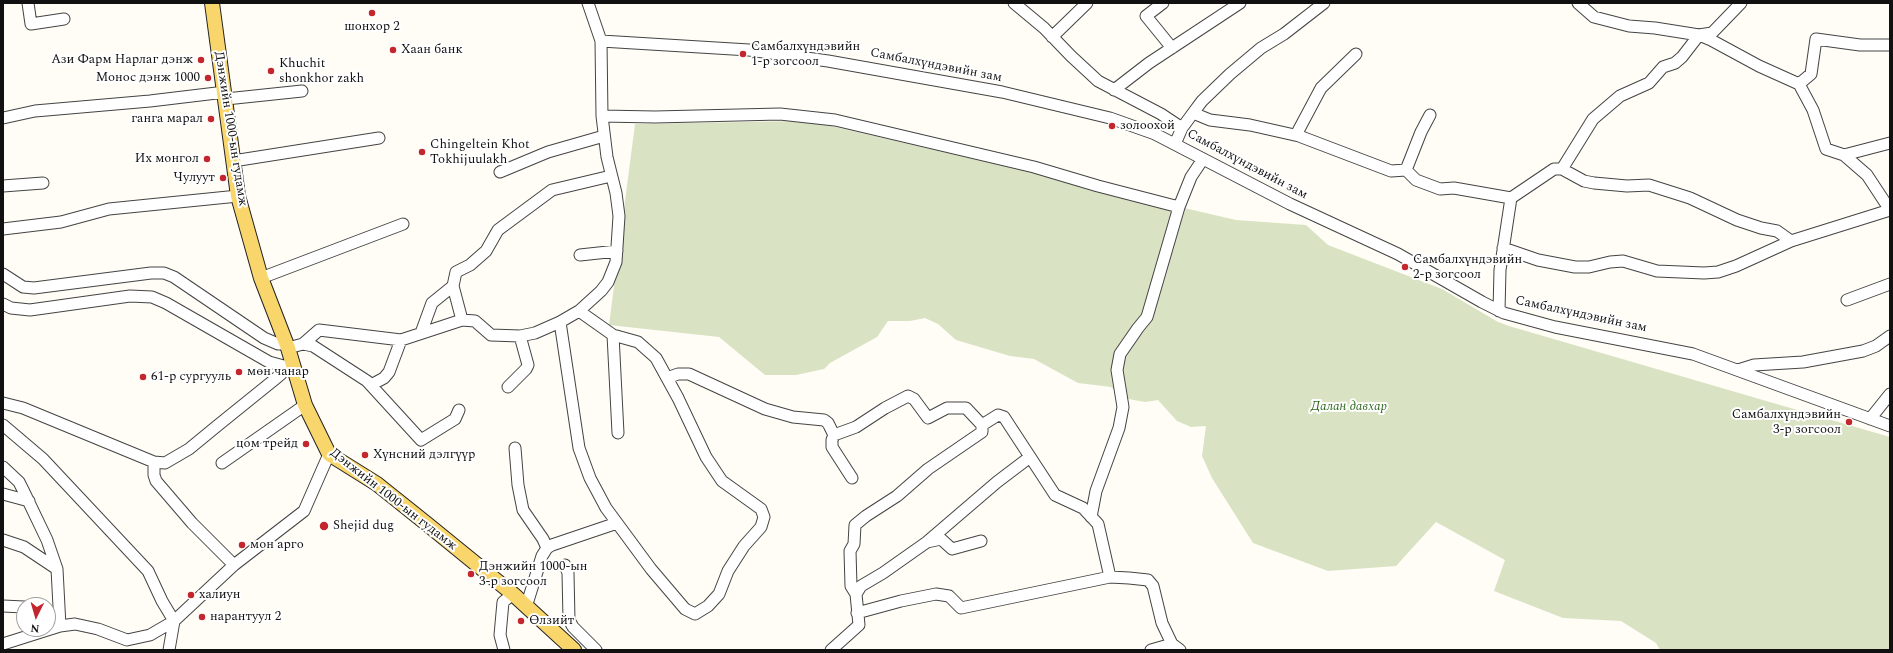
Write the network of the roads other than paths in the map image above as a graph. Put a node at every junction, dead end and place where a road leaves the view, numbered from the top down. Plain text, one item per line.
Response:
1 (28, 3) edge
2 (212, 3) edge
3 (588, 3) edge
4 (1014, 3) edge
5 (1087, 3) edge
6 (1163, 3) edge
7 (1240, 3) edge
8 (1324, 3) edge
9 (1578, 3) edge
10 (1741, 3) edge
11 (1589, 7) edge
12 (64, 19) dead end
13 (1699, 36) junction
14 (1052, 37) junction
15 (600, 41) junction
16 (1890, 45) edge
17 (1172, 48) junction
18 (1356, 54) dead end
19 (1799, 84) junction
20 (302, 90) dead end
21 (1114, 90) junction
22 (226, 96) junction
23 (1193, 113) junction
24 (1430, 115) dead end
25 (602, 116) junction
26 (3, 118) edge
27 (1182, 128) junction
28 (604, 136) junction
29 (1296, 136) junction
30 (379, 138) dead end
31 (1890, 143) edge
32 (1175, 144) junction
33 (1844, 155) junction
34 (1203, 159) junction
35 (233, 161) junction
36 (1562, 169) junction
37 (1406, 170) junction
38 (500, 172) dead end
39 (611, 176) junction
40 (43, 183) dead end
41 (3, 186) edge
42 (238, 196) junction
43 (1511, 198) junction
44 (1179, 207) junction
45 (1890, 210) edge
46 (403, 224) dead end
47 (3, 229) edge
48 (1791, 241) junction
49 (1503, 248) junction
50 (617, 251) junction
51 (580, 255) dead end
52 (3, 274) edge
53 (262, 278) junction
54 (1890, 284) edge
55 (453, 286) junction
56 (1847, 300) dead end
57 (3, 304) edge
58 (579, 311) junction
59 (1499, 311) junction
60 (462, 320) junction
61 (560, 322) junction
62 (420, 333) junction
63 (520, 336) junction
64 (613, 336) junction
65 (1890, 336) edge
66 (401, 340) junction
67 (303, 344) junction
68 (287, 346) junction
69 (289, 368) junction
70 (1738, 370) junction
71 (667, 378) junction
72 (372, 385) junction
73 (508, 388) dead end
74 (1890, 394) edge
75 (3, 403) edge
76 (305, 405) junction
77 (459, 410) dead end
78 (1870, 419) junction
79 (3, 425) edge
80 (982, 425) junction
81 (1890, 426) edge
82 (618, 433) dead end
83 (834, 435) junction
84 (515, 448) dead end
85 (329, 454) junction
86 (1030, 457) junction
87 (154, 462) junction
88 (222, 463) dead end
89 (3, 467) edge
90 (852, 478) dead end
91 (3, 494) edge
92 (29, 502) junction
93 (1091, 517) junction
94 (616, 523) junction
95 (3, 540) edge
96 (981, 541) dead end
97 (927, 542) junction
98 (547, 548) junction
99 (234, 565) junction
100 (565, 565) dead end
101 (57, 569) junction
102 (1110, 577) junction
103 (513, 594) junction
104 (856, 594) junction
105 (3, 606) edge
106 (16, 607) edge
107 (526, 607) junction
108 (857, 613) junction
109 (174, 621) junction
110 (56, 622) edge
111 (60, 626) junction
112 (3, 644) edge
113 (1176, 647) edge
114 (169, 650) edge
115 (504, 650) edge
116 (574, 650) edge
117 (596, 650) edge
118 (831, 650) edge
119 (1151, 650) edge

1 - 12 street
2 - 22 main road, Дэнжийн 1000-ын гудамж
3 - 15 street
4 - 14 street
5 - 14 street
6 - 17 street
7 - 17 street
8 - 23 street
9 - 11 street
10 - 13 street
11 - 13 street
13 - 19 street
13 - 36 street
14 - 21 street
15 - 25 street
15 - 32 street, Самбалхүндэвийн зам
16 - 19 street
17 - 21 street
18 - 29 street
19 - 33 street
20 - 22 street
21 - 27 street
22 - 26 street
22 - 35 main road, Дэнжийн 1000-ын гудамж
23 - 27 street
23 - 29 street
24 - 37 street
25 - 28 street
25 - 44 street
27 - 32 street
28 - 38 street
28 - 39 street
29 - 37 street
30 - 35 street
31 - 33 street
32 - 34 street, Самбалхүндэвийн зам
33 - 45 street
34 - 44 street
34 - 59 street, Самбалхүндэвийн зам
35 - 42 main road, Дэнжийн 1000-ын гудамж
36 - 43 street
36 - 48 street
37 - 43 street
39 - 50 street
39 - 55 street
40 - 41 street
42 - 47 street
42 - 53 main road, Дэнжийн 1000-ын гудамж
43 - 49 street
44 - 93 street
45 - 48 street
46 - 53 street
48 - 49 street
49 - 59 street
50 - 51 street
50 - 58 street
52 - 68 street
53 - 68 main road, Дэнжийн 1000-ын гудамж
54 - 56 street
55 - 60 street
55 - 62 street
57 - 69 street
58 - 61 street
58 - 64 street
59 - 70 street, Самбалхүндэвийн зам
60 - 62 street
60 - 63 street
61 - 63 street
61 - 94 street
62 - 66 street
63 - 73 street
64 - 71 street
64 - 82 street
65 - 70 street
66 - 67 street
66 - 72 street
67 - 68 street
67 - 72 street
68 - 69 main road, Дэнжийн 1000-ын гудамж
69 - 76 main road, Дэнжийн 1000-ын гудамж
69 - 87 street
70 - 78 street, Самбалхүндэвийн зам
71 - 83 street
71 - 94 street
72 - 77 street
74 - 78 street
75 - 87 street
76 - 85 main road, Дэнжийн 1000-ын гудамж
76 - 88 street
78 - 81 street, Самбалхүндэвийн зам
79 - 109 street
80 - 83 street
80 - 86 street
80 - 104 street
83 - 90 street
84 - 98 street
85 - 99 street
85 - 103 main road, Дэнжийн 1000-ын гудамж
86 - 93 street
86 - 97 street
87 - 99 street
89 - 92 street
91 - 92 street
92 - 101 street
93 - 102 street
94 - 98 street
95 - 101 street
96 - 97 street
97 - 104 street
98 - 107 street
99 - 109 street
100 - 117 street
101 - 111 street
102 - 108 street
102 - 113 street
103 - 107 main road, Дэнжийн 1000-ын гудамж
103 - 115 street
104 - 108 street
105 - 106 street
107 - 116 main road, Дэнжийн 1000-ын гудамж
108 - 118 street
109 - 111 street
109 - 114 street
110 - 111 street
111 - 112 street
113 - 119 street

